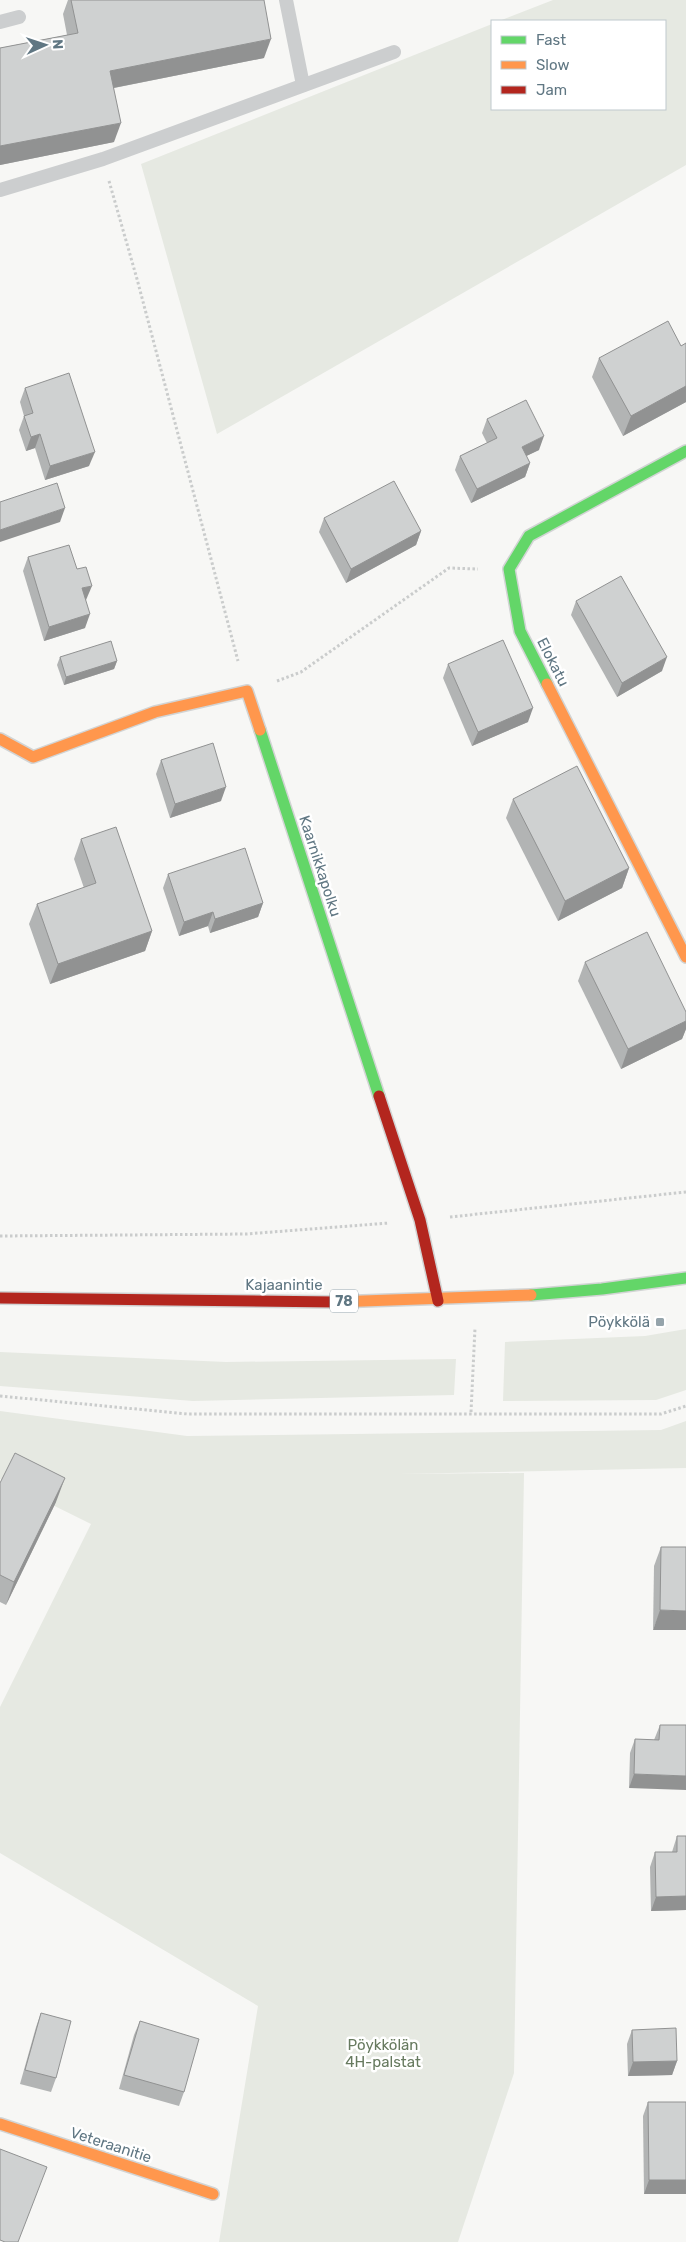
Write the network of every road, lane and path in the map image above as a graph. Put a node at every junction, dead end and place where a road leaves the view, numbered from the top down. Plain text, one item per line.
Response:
1 (286, 0) edge
2 (19, 18) dead end
3 (0, 22) edge
4 (394, 52) dead end
5 (303, 85) junction
6 (103, 159) junction
7 (0, 190) edge
8 (686, 451) edge
9 (509, 569) junction
10 (247, 691) junction
11 (0, 739) edge
12 (686, 957) edge
13 (686, 1192) edge
14 (420, 1220) junction
15 (0, 1236) edge
16 (686, 1278) edge
17 (0, 1298) edge
18 (477, 1298) junction
19 (438, 1301) junction
20 (0, 1396) edge
21 (686, 1406) edge
22 (471, 1412) junction
23 (0, 2124) edge
24 (213, 2194) dead end

1 - 5 lane
2 - 3 lane
4 - 5 lane
5 - 6 lane
6 - 7 lane
6 - 10 path
8 - 9 street
9 - 10 path
9 - 12 street, Elokatu
10 - 11 street
10 - 14 street, Kaarnikkapolku
13 - 14 path
14 - 15 path
14 - 19 street, Kaarnikkapolku
16 - 18 street, Kajaanintie / 78
17 - 19 street, Kajaanintie / 78
18 - 19 street, Kajaanintie / 78
18 - 22 path
20 - 22 path
21 - 22 path
23 - 24 street, Veteraanitie

